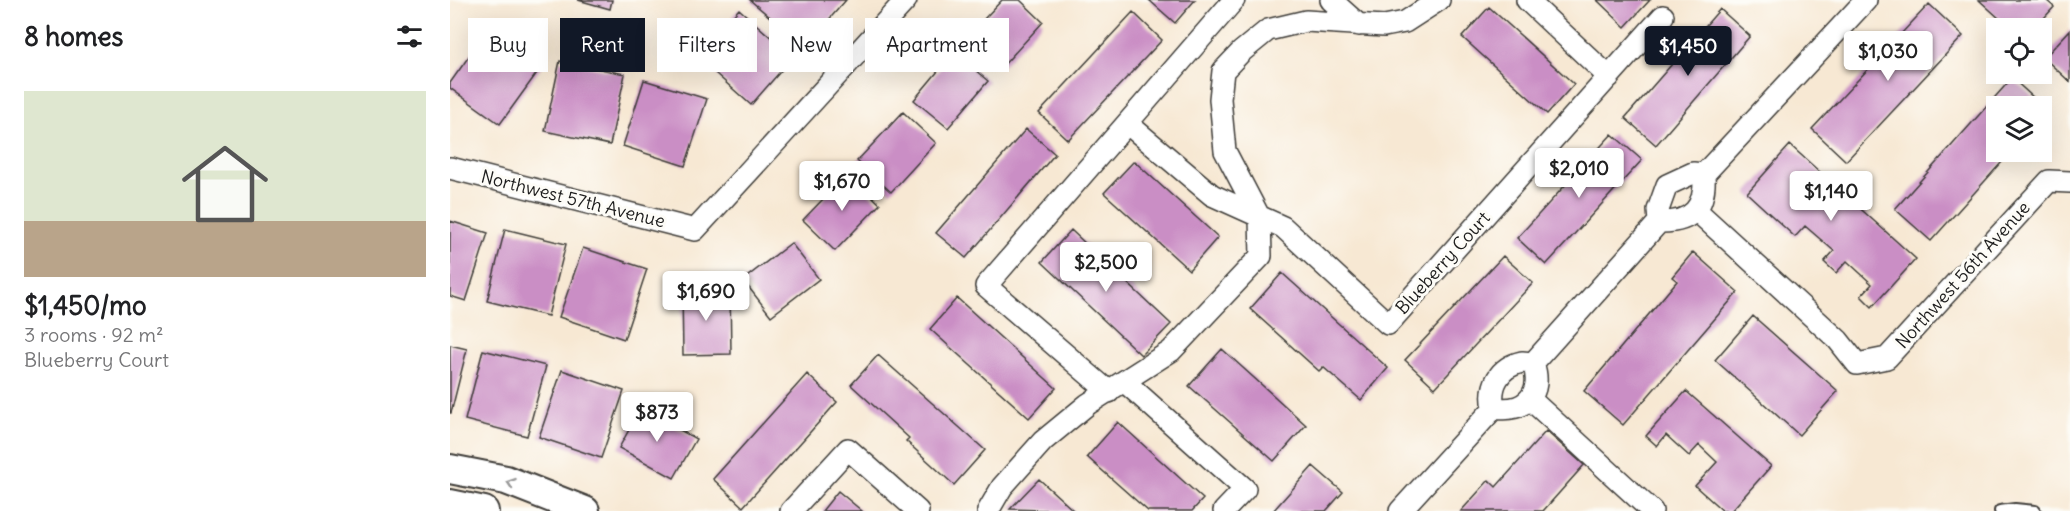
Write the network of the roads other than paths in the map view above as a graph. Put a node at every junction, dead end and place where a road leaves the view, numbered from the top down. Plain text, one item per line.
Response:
1 (906, 0) edge
2 (1234, 0) edge
3 (1331, 0) edge
4 (1439, 0) edge
5 (1527, 0) edge
6 (1866, 0) edge
7 (1663, 16) dead end
8 (1359, 25) junction
9 (1609, 77) junction
10 (1128, 124) junction
11 (450, 168) edge
12 (1704, 174) junction
13 (2070, 182) edge
14 (1697, 211) junction
15 (1260, 218) junction
16 (1659, 222) junction
17 (1533, 363) junction
18 (1117, 387) junction
19 (1530, 399) junction
20 (1494, 408) junction
21 (450, 469) edge
22 (450, 504) edge
23 (484, 511) edge
24 (585, 511) edge
25 (791, 511) edge
26 (918, 511) edge
27 (988, 511) edge
28 (1224, 511) edge
29 (1400, 511) edge
30 (1652, 511) edge
31 (2000, 511) edge
32 (2035, 511) edge

1 - 11 street, Northwest 57th Avenue
2 - 10 street
3 - 8 street
4 - 8 street
5 - 9 street
6 - 12 street
7 - 9 street, Blueberry Court
8 - 15 street
9 - 15 street, Blueberry Court
10 - 15 street, Blueberry Court
10 - 18 street
12 - 14 street
12 - 16 street
13 - 14 street, Northwest 56th Avenue
14 - 16 street
15 - 18 street
16 - 17 street
17 - 19 street
17 - 20 street
18 - 27 street
18 - 28 street
19 - 20 street
19 - 30 street
20 - 29 street
24 -> 21 street
22 - 23 street
25 - 26 street
31 - 32 lane

